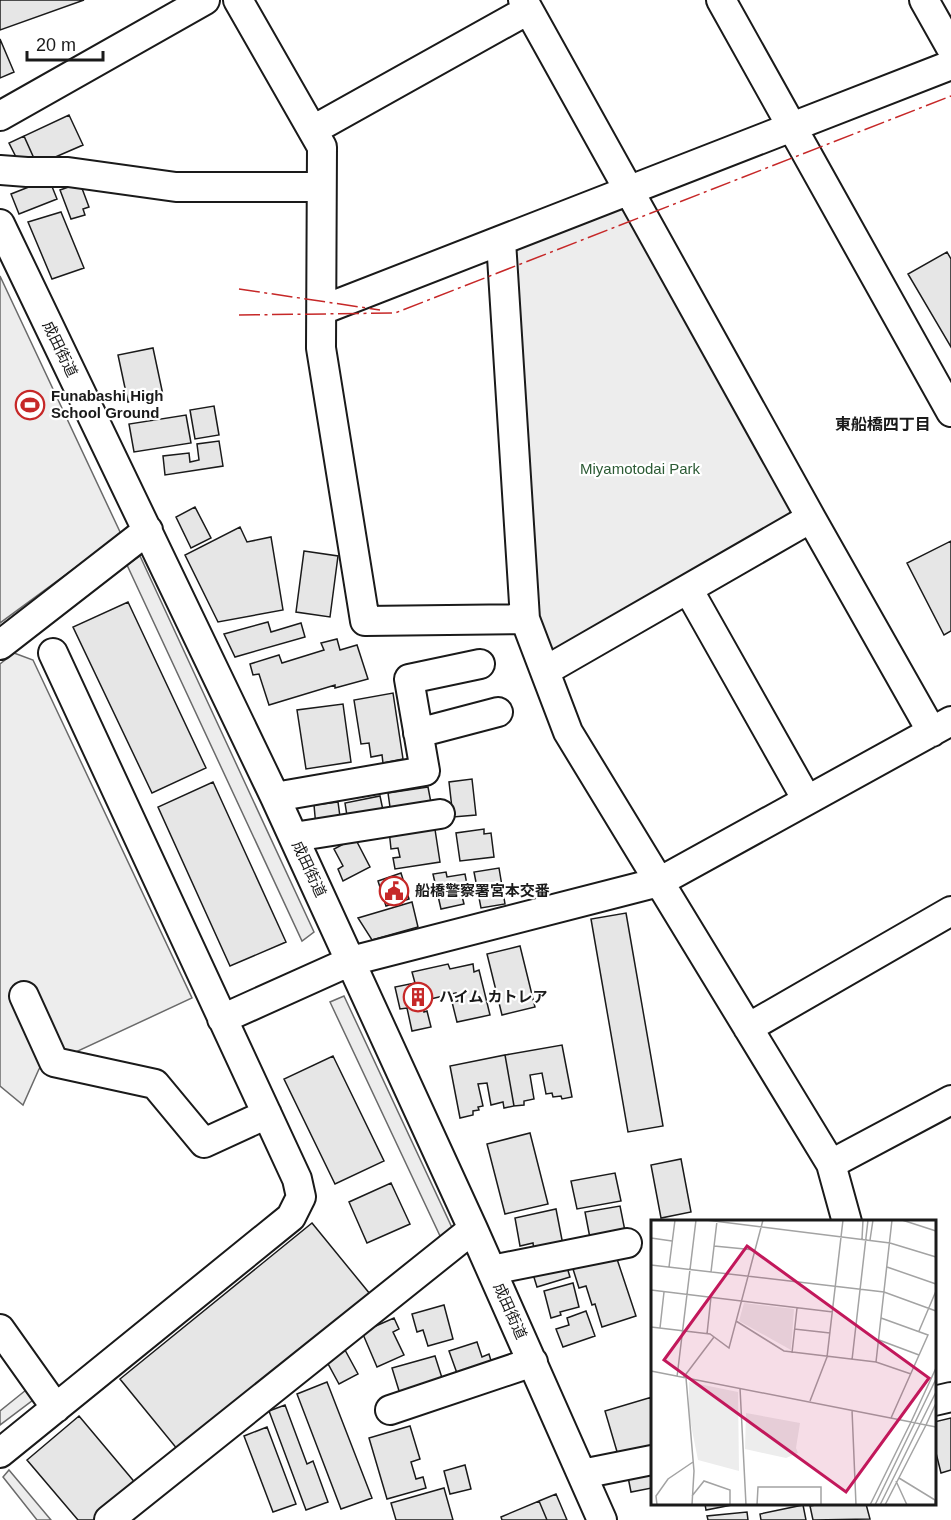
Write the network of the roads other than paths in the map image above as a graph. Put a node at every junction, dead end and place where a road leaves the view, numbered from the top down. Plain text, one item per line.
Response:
1 (205, 0) edge
2 (238, 0) edge
3 (721, 0) edge
4 (924, 0) edge
5 (525, 5) edge
6 (951, 48) edge
7 (951, 65) edge
8 (0, 116) edge
9 (792, 126) junction
10 (313, 130) junction
11 (0, 170) edge
12 (321, 187) junction
13 (629, 190) junction
14 (0, 224) edge
15 (501, 241) junction
16 (322, 310) junction
17 (951, 411) edge
18 (811, 518) junction
19 (148, 530) junction
20 (688, 589) junction
21 (525, 619) junction
22 (0, 645) edge
23 (53, 653) dead end
24 (480, 664) dead end
25 (545, 672) junction
26 (498, 712) dead end
27 (941, 726) edge
28 (418, 733) junction
29 (275, 797) junction
30 (807, 800) junction
31 (440, 814) dead end
32 (294, 837) junction
33 (659, 882) junction
34 (951, 911) edge
35 (351, 961) junction
36 (24, 996) dead end
37 (222, 1019) junction
38 (748, 1028) junction
39 (951, 1100) edge
40 (267, 1114) junction
41 (831, 1164) junction
42 (847, 1220) edge
43 (473, 1229) junction
44 (627, 1243) dead end
45 (492, 1270) junction
46 (0, 1329) edge
47 (533, 1362) junction
48 (951, 1397) edge
49 (936, 1401) edge
50 (56, 1408) junction
51 (390, 1410) dead end
52 (0, 1453) edge
53 (651, 1460) edge
54 (582, 1474) junction
55 (109, 1520) edge
56 (602, 1520) edge

1 - 8 street
2 - 10 street
3 - 9 street
4 - 6 street
5 - 10 street
5 - 13 street
7 - 9 street
9 - 13 street
9 - 17 street
10 - 12 street
11 - 12 street
12 - 16 street
13 - 15 street
13 - 18 street
14 - 19 street, 成田街道
15 - 16 street
15 - 21 street
16 - 21 street
18 - 20 street
18 - 27 street
19 - 22 street
19 - 29 street, 成田街道
20 - 25 street
20 - 30 street
21 - 25 street
23 - 37 street
24 - 28 street
25 - 33 street
26 - 28 street
27 - 30 street
28 - 29 street
29 - 32 street, 成田街道
30 - 33 street
31 - 32 street
32 - 35 street, 成田街道
33 - 35 street
33 - 38 street
34 - 38 street
35 - 37 street
35 - 43 street, 成田街道
36 - 40 street
37 - 40 street
38 - 41 street
39 - 41 street
40 - 50 street
41 - 42 street
43 - 45 street, 成田街道
43 - 55 street
44 - 45 street
45 - 47 street, 成田街道
46 - 50 street
47 - 51 street
47 - 54 street, 成田街道
48 - 49 street
50 - 52 street
53 - 54 street
54 - 56 street, 成田街道

